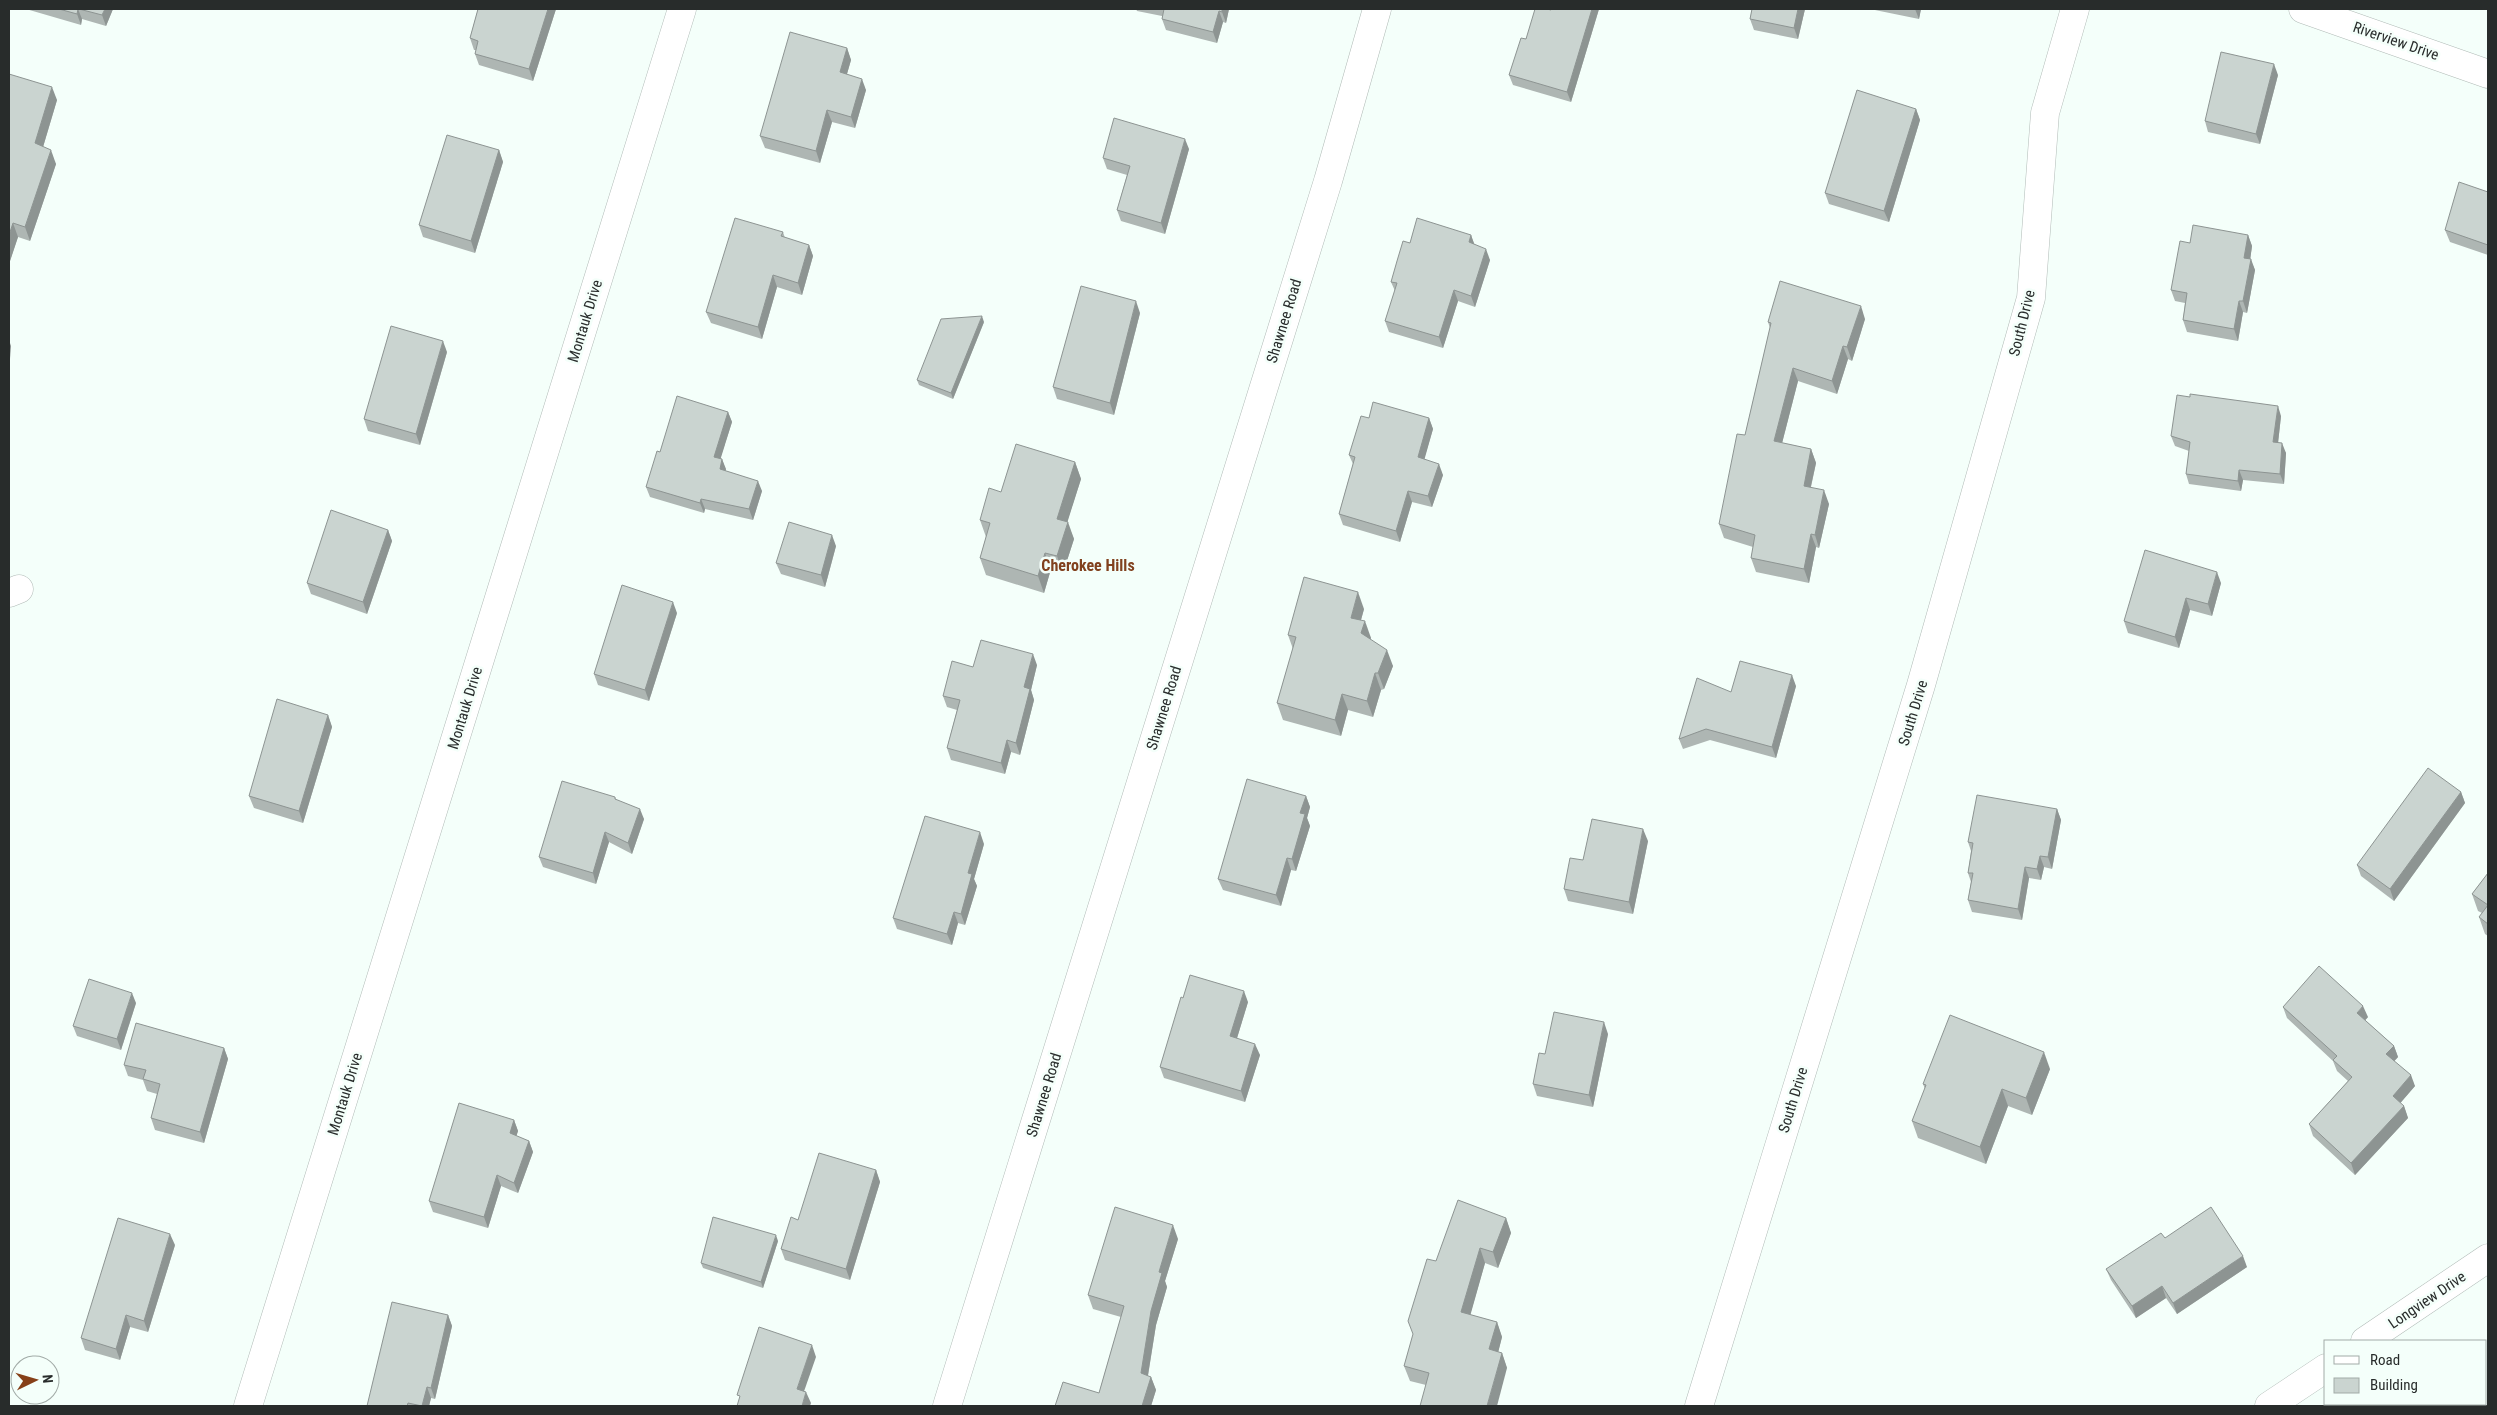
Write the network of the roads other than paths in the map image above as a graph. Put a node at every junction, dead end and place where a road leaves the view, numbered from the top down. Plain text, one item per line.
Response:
1 (682, 9) edge
2 (1377, 9) edge
3 (2075, 9) edge
4 (2303, 9) edge
5 (2488, 74) edge
6 (2488, 1258) edge
7 (2366, 1340) edge
8 (2324, 1369) edge
9 (248, 1406) edge
10 (948, 1406) edge
11 (1699, 1406) edge
12 (2269, 1406) edge

1 - 9 street, Montauk Drive
2 - 10 street, Shawnee Road
3 - 11 street, South Drive
4 - 5 street, Riverview Drive
6 - 7 street, Longview Drive
8 - 12 street

